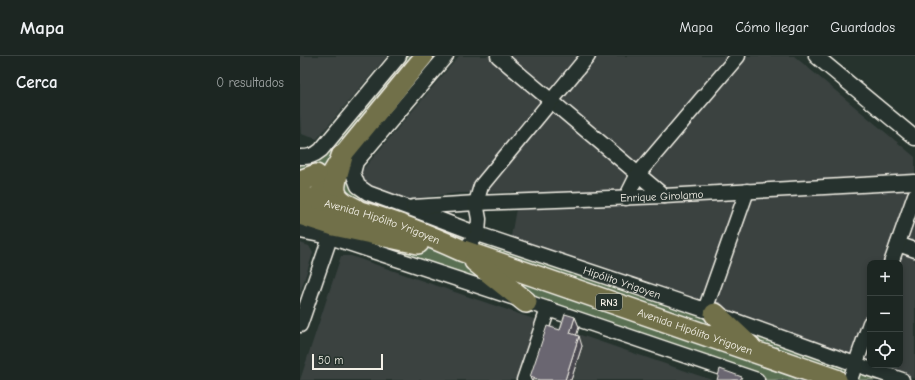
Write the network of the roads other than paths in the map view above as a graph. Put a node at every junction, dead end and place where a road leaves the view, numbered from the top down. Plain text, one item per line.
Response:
1 (400, 56) edge
2 (424, 56) edge
3 (446, 56) edge
4 (498, 56) edge
5 (588, 56) edge
6 (738, 56) edge
7 (816, 56) edge
8 (551, 100) junction
9 (915, 138) edge
10 (300, 157) edge
11 (348, 164) junction
12 (638, 174) junction
13 (308, 178) edge
14 (915, 182) edge
15 (747, 191) junction
16 (915, 195) edge
17 (664, 196) junction
18 (626, 198) junction
19 (476, 203) junction
20 (409, 208) junction
21 (359, 211) junction
22 (304, 213) edge
23 (332, 231) junction
24 (478, 234) junction
25 (898, 244) junction
26 (915, 250) edge
27 (463, 251) junction
28 (892, 260) edge
29 (526, 302) junction
30 (548, 309) junction
31 (710, 312) junction
32 (300, 325) edge
33 (867, 331) edge
34 (761, 354) junction
35 (855, 364) junction
36 (524, 380) edge
37 (757, 380) edge
38 (797, 380) edge
39 (836, 380) edge
40 (850, 380) edge
41 (902, 380) edge

1 - 10 street
2 - 11 main road
3 - 11 street
4 - 8 street
5 - 8 street
6 - 12 street
7 - 9 street
8 - 12 street
8 - 19 street
11 - 13 main road
11 - 20 street, Hipólito Yrigoyen
11 - 21 highway
11 - 22 main road
12 - 17 street
12 - 18 street
13 - 22 main road
14 - 15 street, Enrique Girolamo
15 - 17 street, Enrique Girolamo
15 - 31 street
16 - 25 street
17 - 18 street, Enrique Girolamo
18 - 19 street, Enrique Girolamo
19 - 20 street, Enrique Girolamo
19 - 24 street
20 - 24 street, Hipólito Yrigoyen
21 - 22 highway, Avenida Hipólito Yrigoyen / RN3
21 - 27 highway, Avenida Hipólito Yrigoyen / RN3
22 - 23 highway, Avenida Hipólito Yrigoyen / RN3
23 - 27 highway, Avenida Hipólito Yrigoyen / RN3
23 - 29 street
23 - 32 street
24 - 27 street
24 - 31 street, Hipólito Yrigoyen
25 - 26 street
25 - 28 street
27 - 29 highway
27 - 34 highway, Avenida Hipólito Yrigoyen / RN3
29 - 30 street
30 - 36 street
30 - 37 street
31 - 34 highway
31 - 35 street, Hipólito Yrigoyen
33 - 35 street
34 - 38 highway
34 - 39 highway, Avenida Hipólito Yrigoyen / RN3
35 - 40 street
35 - 41 street, Hipólito Yrigoyen

